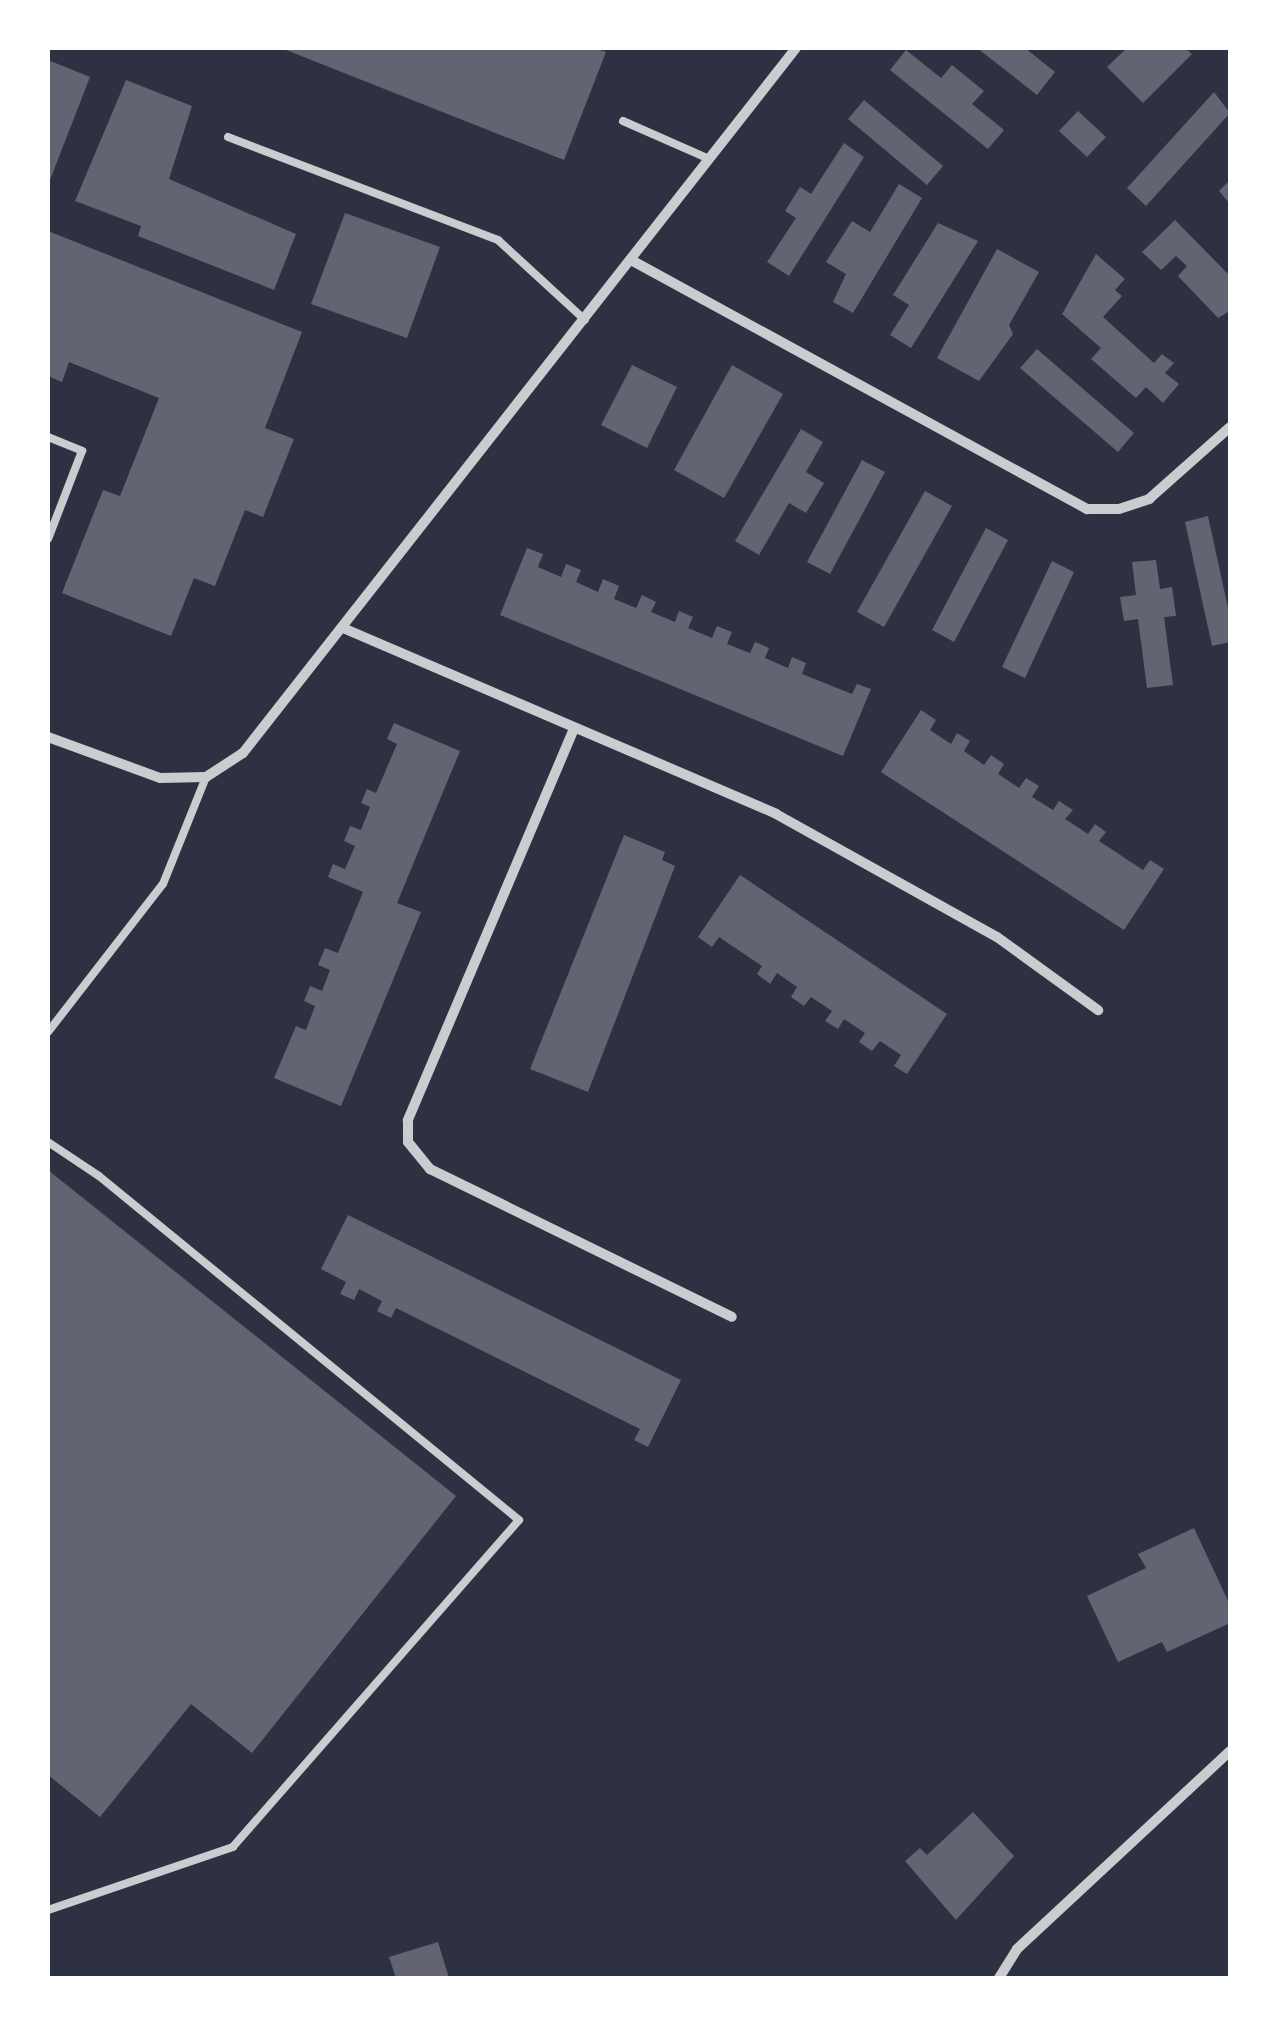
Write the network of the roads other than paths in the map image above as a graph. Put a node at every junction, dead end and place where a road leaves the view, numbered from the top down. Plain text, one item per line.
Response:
1 (796, 48) edge
2 (624, 122) dead end
3 (228, 137) dead end
4 (709, 159) junction
5 (631, 260) junction
6 (585, 320) junction
7 (1230, 427) edge
8 (48, 436) edge
9 (48, 539) edge
10 (343, 628) junction
11 (573, 731) junction
12 (48, 737) edge
13 (206, 776) junction
14 (1098, 1010) dead end
15 (48, 1032) edge
16 (48, 1142) edge
17 (732, 1318) dead end
18 (1230, 1751) edge
19 (48, 1910) edge
20 (999, 1978) edge

1 - 4 street
2 - 4 lane
3 - 6 lane
4 - 5 street
5 - 6 street
5 - 7 street
6 - 10 street
8 - 9 lane
10 - 11 street
10 - 13 street
11 - 14 street
11 - 17 street
12 - 13 street
13 - 15 lane
16 - 19 lane
18 - 20 street

